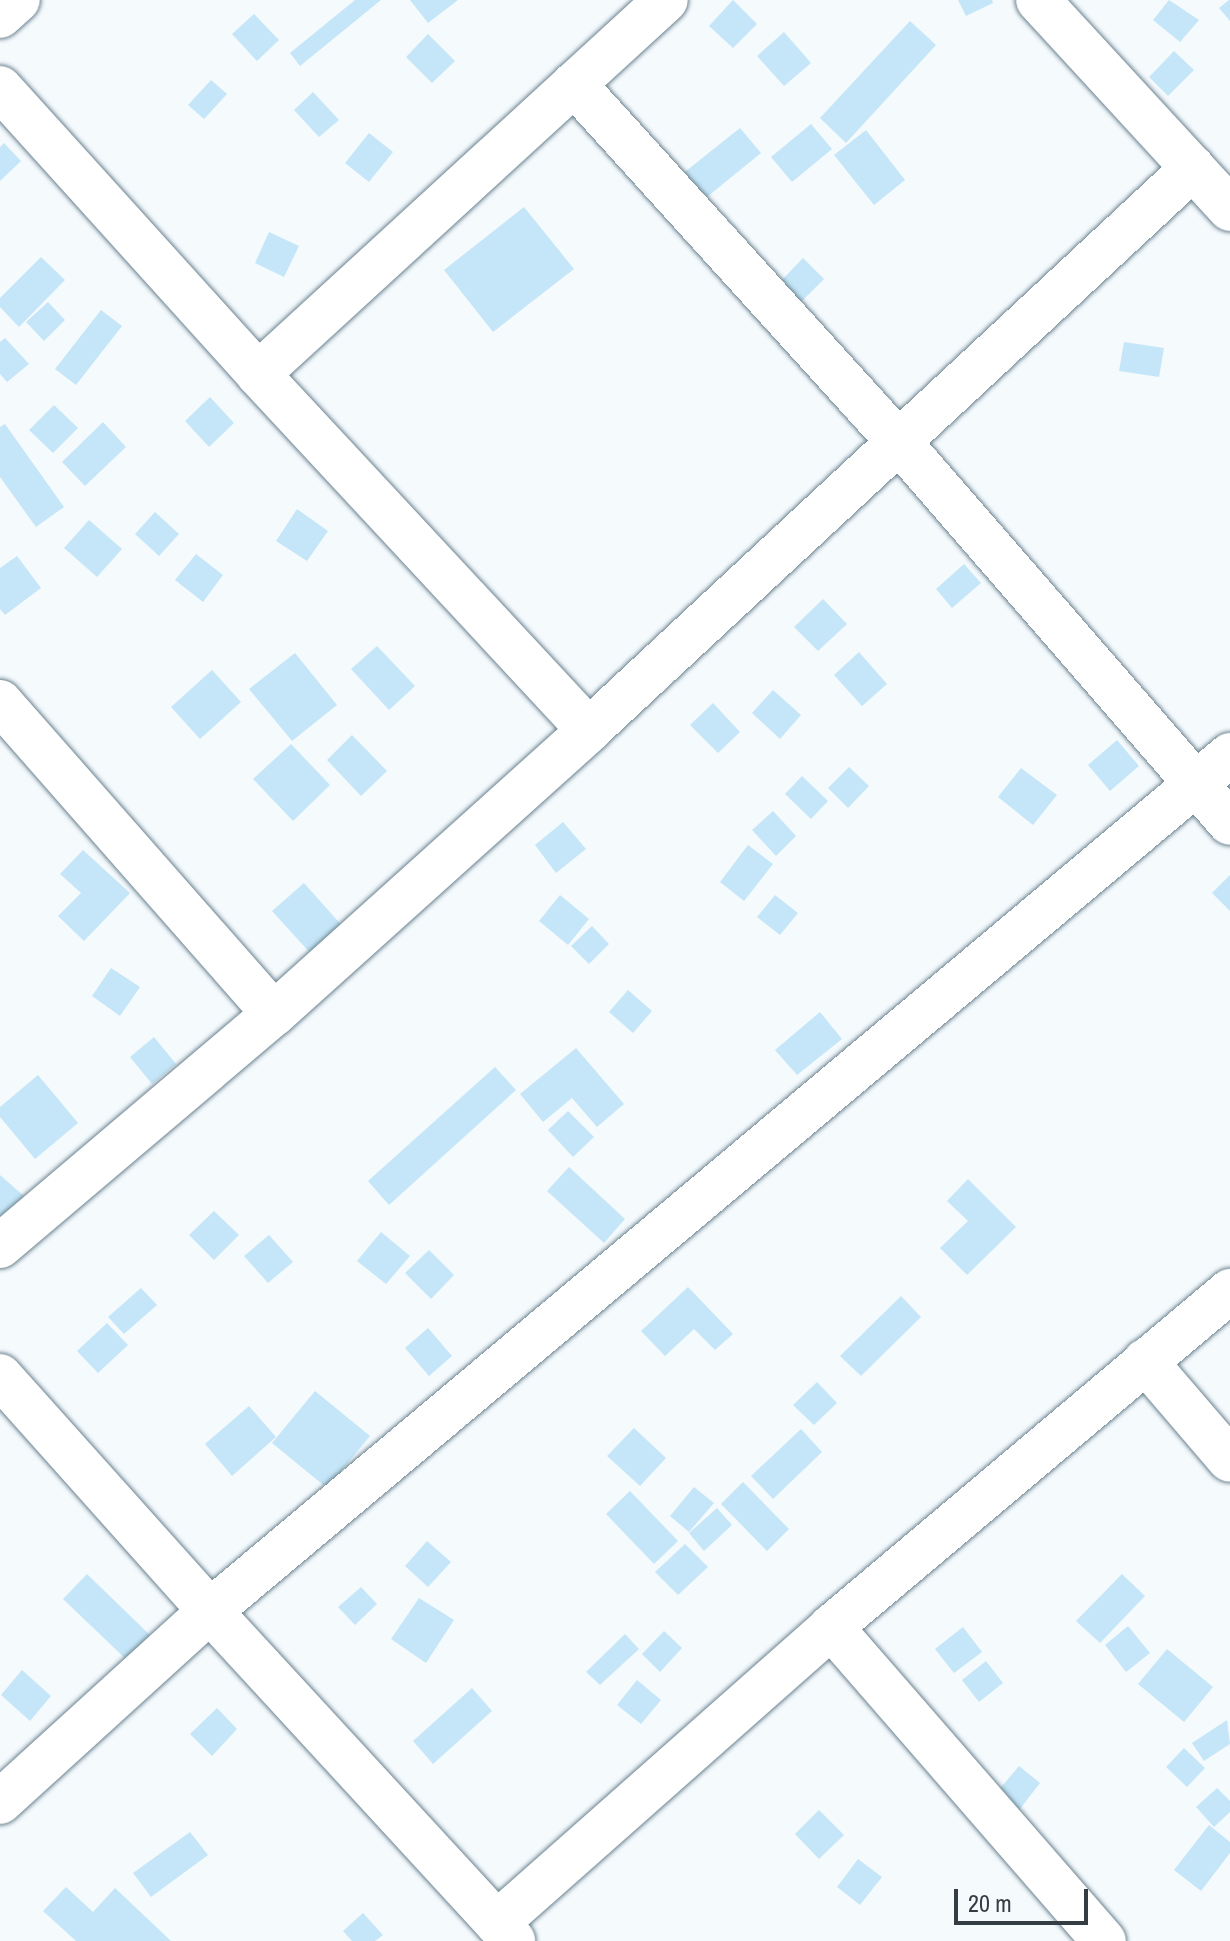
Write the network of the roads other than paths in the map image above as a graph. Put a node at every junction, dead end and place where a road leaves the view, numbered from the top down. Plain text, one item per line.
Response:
1 (18, 0) edge
2 (666, 0) edge
3 (1038, 0) edge
4 (0, 16) edge
5 (574, 84) junction
6 (0, 88) edge
7 (1193, 168) junction
8 (1230, 209) edge
9 (258, 374) junction
10 (900, 443) junction
11 (0, 702) edge
12 (589, 730) junction
13 (1230, 755) edge
14 (1196, 784) junction
15 (1230, 823) edge
16 (274, 1014) junction
17 (0, 1246) edge
18 (1230, 1291) edge
19 (1145, 1361) junction
20 (0, 1376) edge
21 (1230, 1460) edge
22 (210, 1611) junction
23 (831, 1627) junction
24 (0, 1802) edge
25 (505, 1932) edge
26 (1104, 1941) edge

1 - 4 street
2 - 5 street
3 - 7 street
5 - 9 street
5 - 10 street
6 - 9 street
7 - 8 street
7 - 10 street
9 - 12 street
10 - 12 street
10 - 14 street
11 - 16 street
12 - 16 street
13 - 14 street
14 - 15 street
14 - 22 street
16 - 17 street
18 - 19 street
19 - 21 street
19 - 23 street
20 - 22 street
22 - 24 street
22 - 25 street
23 - 25 street
23 - 26 street

